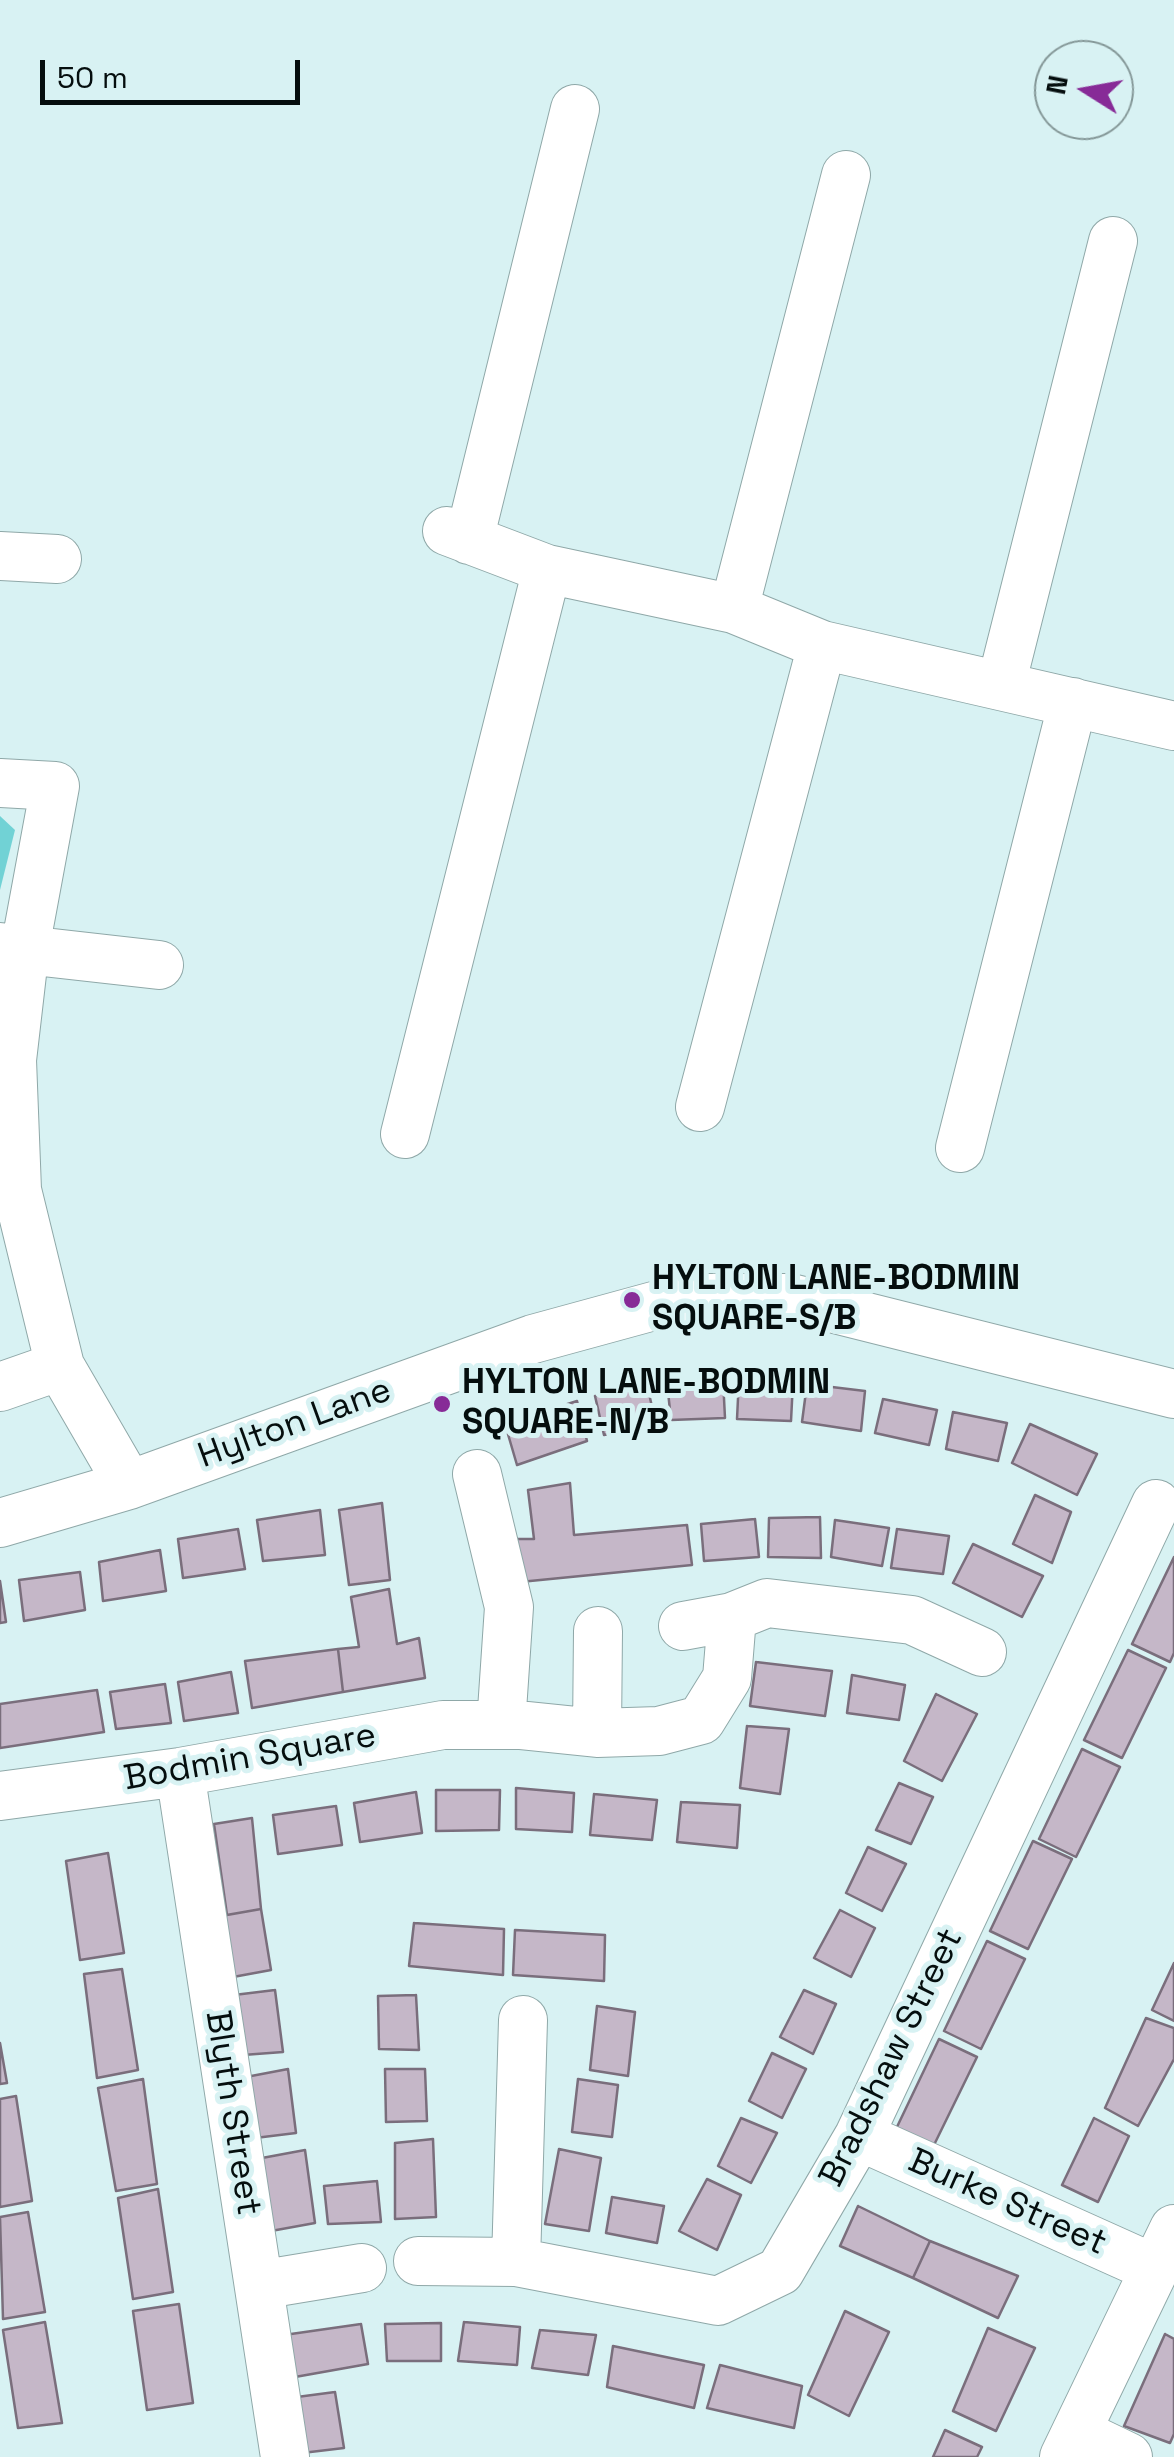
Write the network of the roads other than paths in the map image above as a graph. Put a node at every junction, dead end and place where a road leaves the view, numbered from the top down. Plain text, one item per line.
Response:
1 (575, 110) dead end
2 (846, 175) dead end
3 (1113, 241) dead end
4 (0, 556) edge
5 (57, 559) dead end
6 (547, 569) junction
7 (734, 609) junction
8 (822, 646) junction
9 (1001, 685) junction
10 (1073, 702) junction
11 (1174, 726) edge
12 (0, 783) edge
13 (13, 947) edge
14 (158, 966) dead end
15 (700, 1107) dead end
16 (405, 1134) dead end
17 (960, 1148) dead end
18 (60, 1366) junction
19 (0, 1388) edge
20 (1174, 1394) edge
21 (477, 1474) dead end
22 (129, 1485) junction
23 (1156, 1504) dead end
24 (0, 1523) edge
25 (732, 1618) junction
26 (683, 1626) dead end
27 (598, 1632) dead end
28 (982, 1652) dead end
29 (501, 1725) junction
30 (597, 1733) junction
31 (180, 1772) junction
32 (0, 1796) edge
33 (523, 2020) dead end
34 (859, 2136) junction
35 (1164, 2249) edge
36 (418, 2261) dead end
37 (516, 2262) junction
38 (362, 2268) dead end
39 (259, 2285) junction
40 (1070, 2444) edge
41 (277, 2456) edge
42 (1128, 2457) edge

1 - 6 street
2 - 7 street
3 - 9 street
4 - 5 street
6 - 7 street
6 - 16 street
7 - 8 street
8 - 9 street
8 - 15 street
9 - 10 street
10 - 11 street
10 - 17 street
12 - 13 street
13 - 14 street
13 - 18 street
18 - 19 street
18 - 22 street
20 - 22 street, Hylton Lane
21 - 29 street
22 - 24 street, Hylton Lane
23 - 34 street, Bradshaw Street
25 - 26 street
25 - 28 street
25 - 30 street, Bodmin Square
27 - 30 street
29 - 30 street, Bodmin Square
29 - 31 street, Bodmin Square
31 - 32 street, Bodmin Square
31 - 39 street, Blyth Street
33 - 37 street
34 - 35 street, Burke Street
34 - 37 street, Bradshaw Street
35 - 40 street
36 - 37 street, Bradshaw Street
38 - 39 street
39 - 41 street, Blyth Street
40 - 42 street

